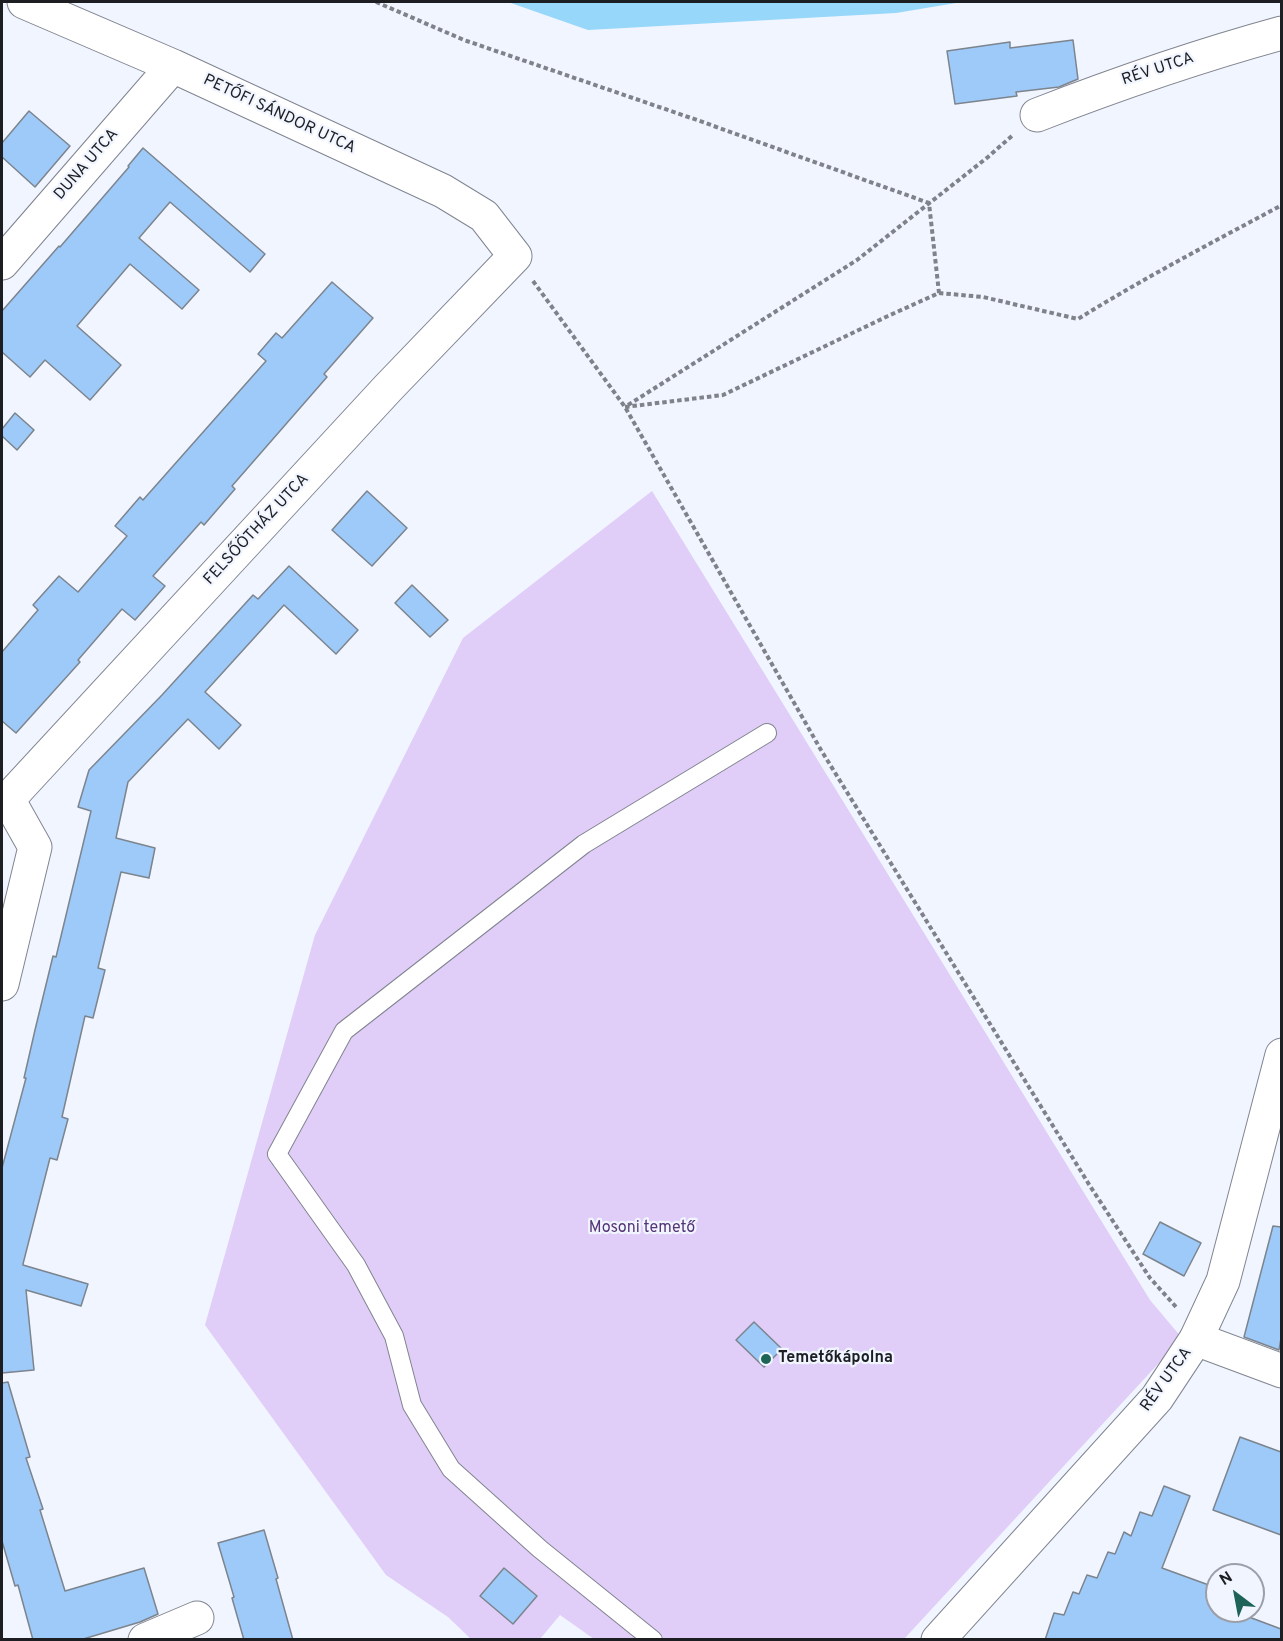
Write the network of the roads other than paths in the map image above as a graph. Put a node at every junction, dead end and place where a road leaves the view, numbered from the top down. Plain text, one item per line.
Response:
1 (24, 2) edge
2 (1281, 33) edge
3 (173, 66) junction
4 (1037, 115) road end
5 (515, 256) joint
6 (2, 263) edge
7 (767, 733) dead end
8 (5, 802) edge
9 (2, 984) edge
10 (1281, 1055) edge
11 (1197, 1339) junction
12 (1281, 1371) edge
13 (197, 1618) dead end
14 (939, 1639) edge
15 (145, 1640) edge
16 (653, 1640) edge

1 - 3 street, PETŐFI SÁNDOR UTCA
2 - 4 street, RÉV UTCA
3 - 5 street, PETŐFI SÁNDOR UTCA
3 - 6 street, DUNA UTCA
5 - 8 street, FELSŐÖTHÁZ UTCA
7 - 16 lane
8 - 9 street
10 - 11 street, RÉV UTCA
11 - 12 street
11 - 14 street, RÉV UTCA
13 - 15 street

